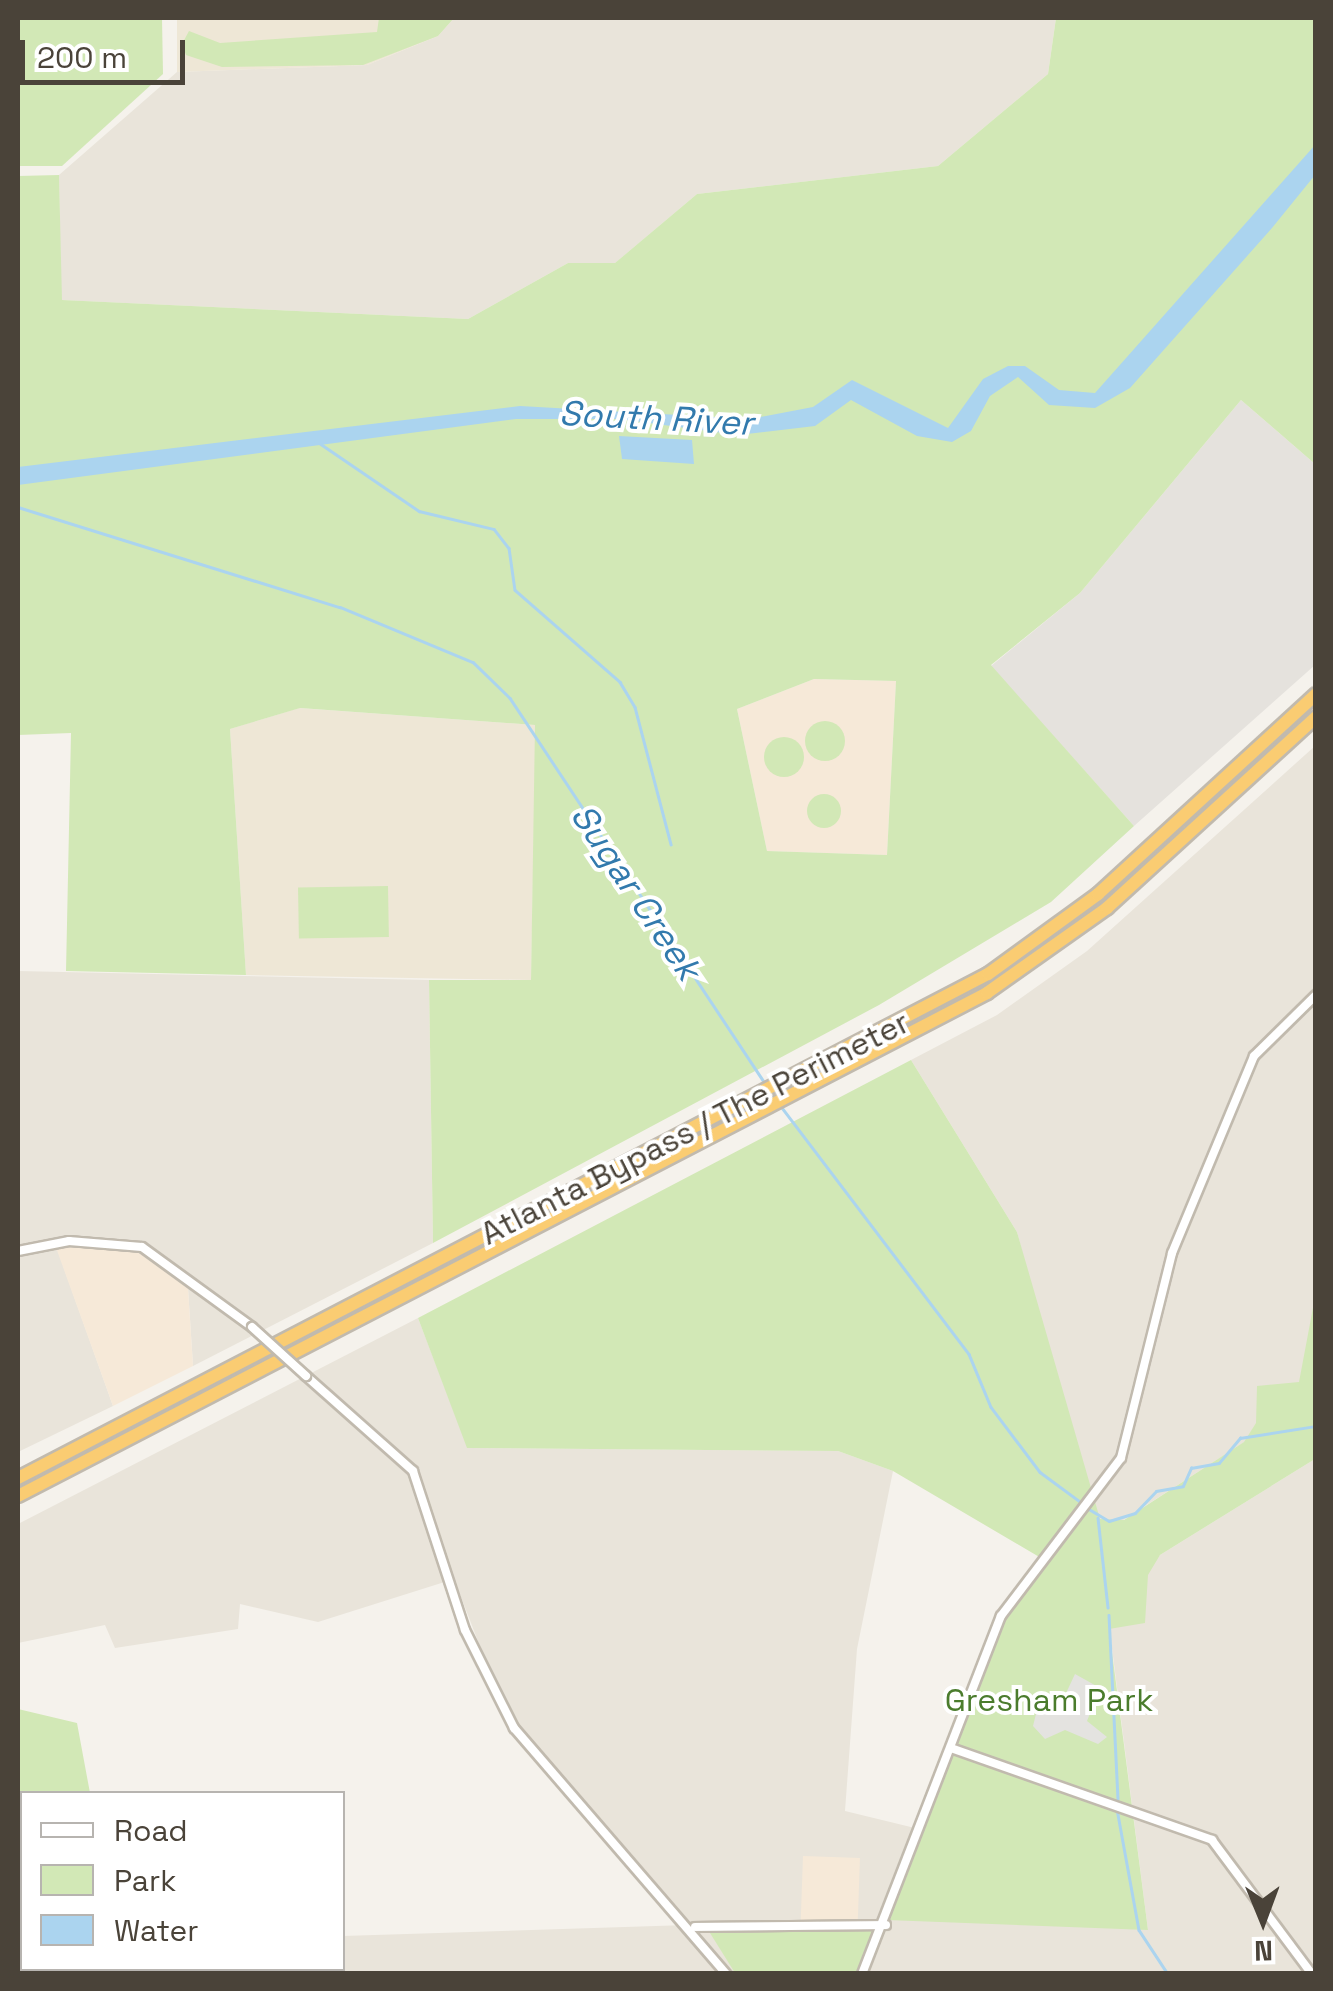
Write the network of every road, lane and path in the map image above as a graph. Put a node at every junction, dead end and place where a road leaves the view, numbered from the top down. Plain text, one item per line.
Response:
1 (1316, 683) edge
2 (1316, 694) edge
3 (1316, 717) edge
4 (1234, 769) junction
5 (1316, 995) edge
6 (18, 1251) edge
7 (18, 1478) edge
8 (18, 1496) edge
9 (952, 1748) junction
10 (886, 1925) junction
11 (696, 1927) junction
12 (726, 1974) edge
13 (862, 1974) edge
14 (1312, 1974) edge

1 - 4 highway
2 - 4 highway, Atlanta Bypass / The Perimeter
3 - 8 highway, Atlanta Bypass / The Perimeter
4 - 7 highway, Atlanta Bypass / The Perimeter
5 - 9 street
6 - 11 street, bridge
9 - 10 street
9 - 14 street
10 - 11 street
10 - 13 street
11 - 12 street

